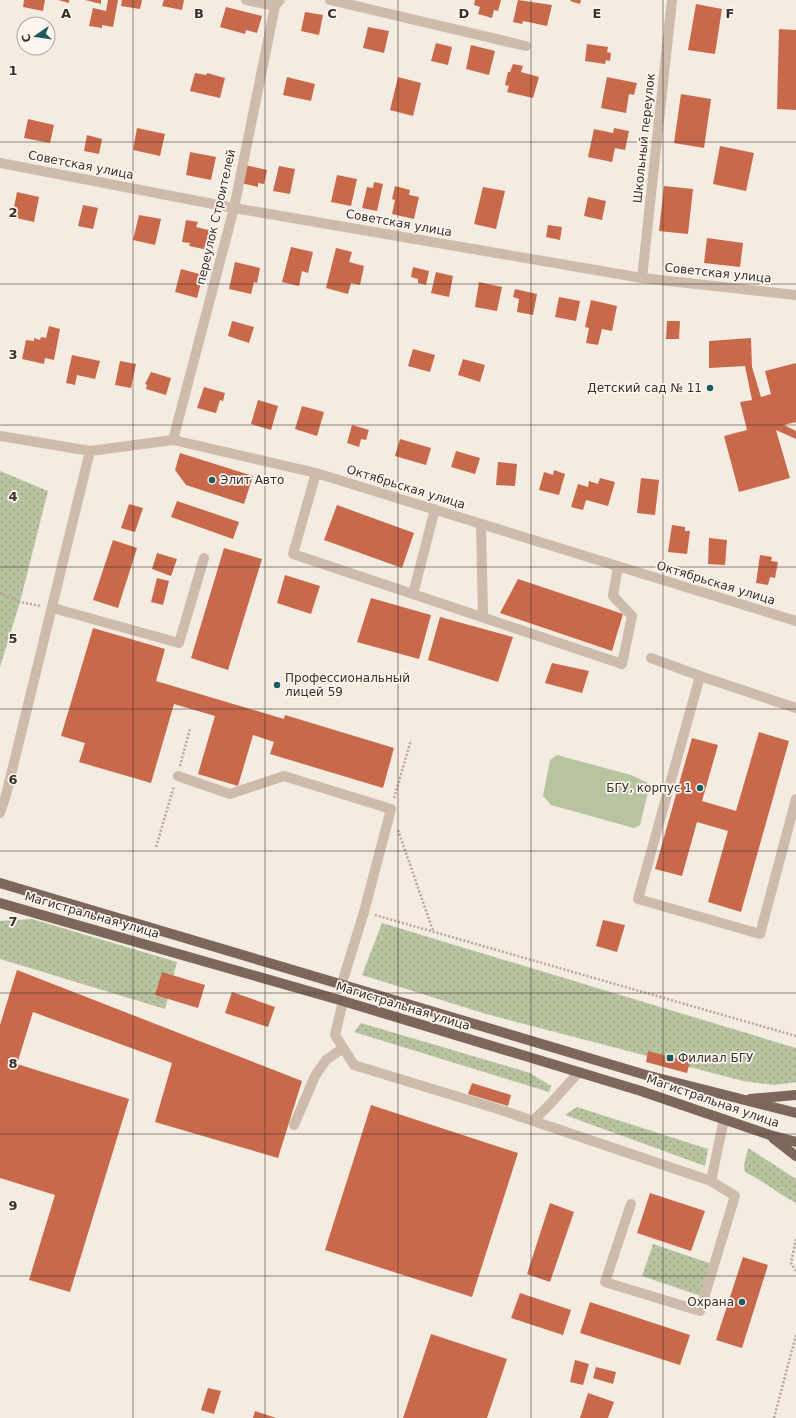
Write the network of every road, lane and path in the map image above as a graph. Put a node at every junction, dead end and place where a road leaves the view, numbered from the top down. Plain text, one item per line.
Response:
1 (246, 0) edge
2 (330, 0) edge
3 (672, 0) edge
4 (278, 3) edge
5 (526, 46) dead end
6 (0, 163) edge
7 (234, 208) junction
8 (642, 278) junction
9 (796, 295) edge
10 (0, 436) edge
11 (173, 440) junction
12 (90, 451) junction
13 (316, 473) junction
14 (435, 509) junction
15 (481, 524) junction
16 (204, 558) dead end
17 (618, 566) junction
18 (0, 593) edge
19 (413, 594) junction
20 (53, 608) junction
21 (483, 617) junction
22 (796, 621) edge
23 (651, 658) dead end
24 (700, 676) junction
25 (796, 708) edge
26 (411, 740) dead end
27 (178, 776) dead end
28 (3, 794) edge
29 (796, 799) edge
30 (391, 809) junction
31 (0, 812) edge
32 (0, 883) edge
33 (0, 903) edge
34 (364, 912) junction
35 (433, 932) junction
36 (342, 983) junction
37 (343, 1001) junction
38 (796, 1036) edge
39 (343, 1048) junction
40 (579, 1072) junction
41 (796, 1095) edge
42 (741, 1100) junction
43 (796, 1113) edge
44 (724, 1119) junction
45 (533, 1120) junction
46 (294, 1125) dead end
47 (770, 1135) junction
48 (796, 1142) edge
49 (796, 1156) edge
50 (711, 1181) junction
51 (631, 1204) dead end
52 (796, 1239) edge
53 (796, 1271) edge
54 (796, 1335) edge
55 (774, 1418) edge

1 - 4 street
2 - 5 street
3 - 8 street, Школьный переулок
4 - 7 street, переулок Строителей
6 - 7 street, Советская улица
7 - 8 street, Советская улица
7 - 11 street, переулок Строителей
8 - 9 street, Советская улица
10 - 12 street, Октябрьская улица
11 - 12 street, Октябрьская улица
11 - 13 street, Октябрьская улица
12 - 20 street
13 - 14 street, Октябрьская улица
13 - 19 street
14 - 15 street, Октябрьская улица
14 - 19 street
15 - 17 street, Октябрьская улица
15 - 21 street
16 - 20 street
17 - 21 street
17 - 22 street, Октябрьская улица
18 - 20 path
19 - 21 street
20 - 28 street
23 - 24 street
24 - 25 street
24 - 29 street
26 - 30 path
27 - 30 street
28 - 31 street
30 - 34 street
30 - 35 path
32 - 36 main road, Магистральная улица
33 - 37 main road, Магистральная улица
34 - 35 path
34 - 36 street
35 - 38 path
36 - 42 main road, Магистральная улица
37 - 39 street
37 - 40 main road, Магистральная улица
39 - 45 street
39 - 46 street
40 - 44 main road, Магистральная улица
40 - 45 street
41 - 42 main road
42 - 43 main road, Магистральная улица
44 - 47 main road, Магистральная улица
44 - 50 street
45 - 50 street
47 - 48 main road, Магистральная улица
47 - 49 main road
50 - 51 street
52 - 53 path
54 - 55 path

